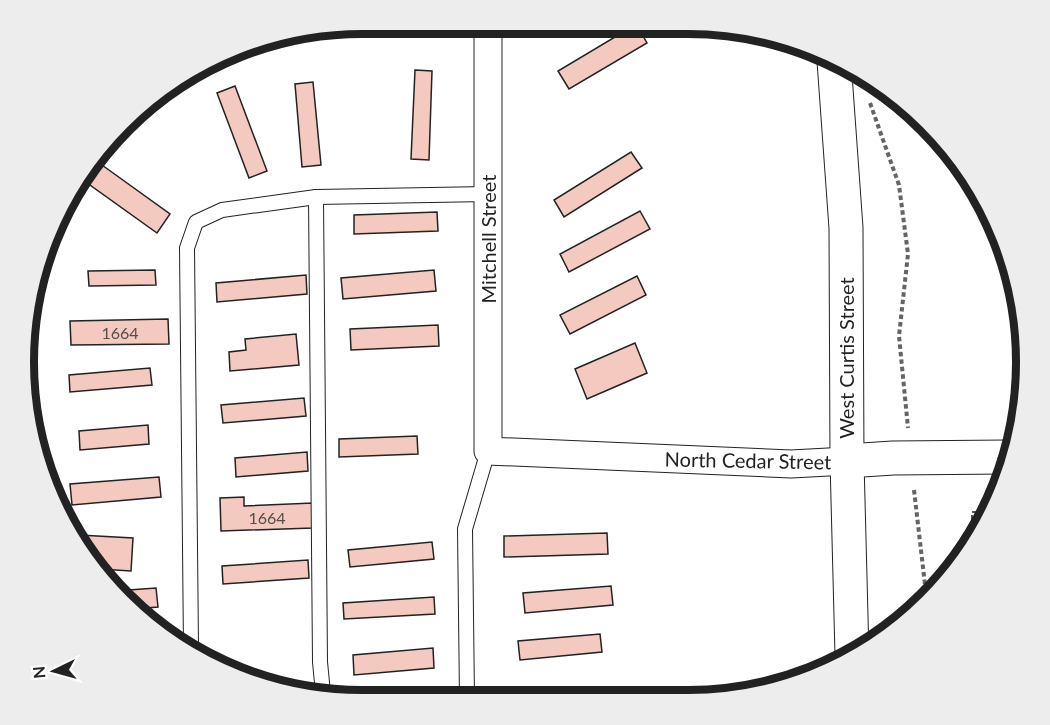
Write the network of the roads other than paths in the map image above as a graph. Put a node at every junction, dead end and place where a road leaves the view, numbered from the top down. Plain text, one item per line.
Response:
1 (488, 34) edge
2 (835, 69) edge
3 (488, 194) junction
4 (316, 197) junction
5 (488, 451) junction
6 (1001, 457) edge
7 (847, 461) junction
8 (191, 642) edge
9 (852, 647) edge
10 (323, 688) edge
11 (467, 690) edge

1 - 3 street, Mitchell Street
2 - 7 main road, West Curtis Street
3 - 4 lane
3 - 5 street, Mitchell Street
4 - 8 lane
4 - 10 lane
5 - 7 street, North Cedar Street
5 - 11 lane
6 - 7 main road, North Cedar Street
7 - 9 main road, West Curtis Street

